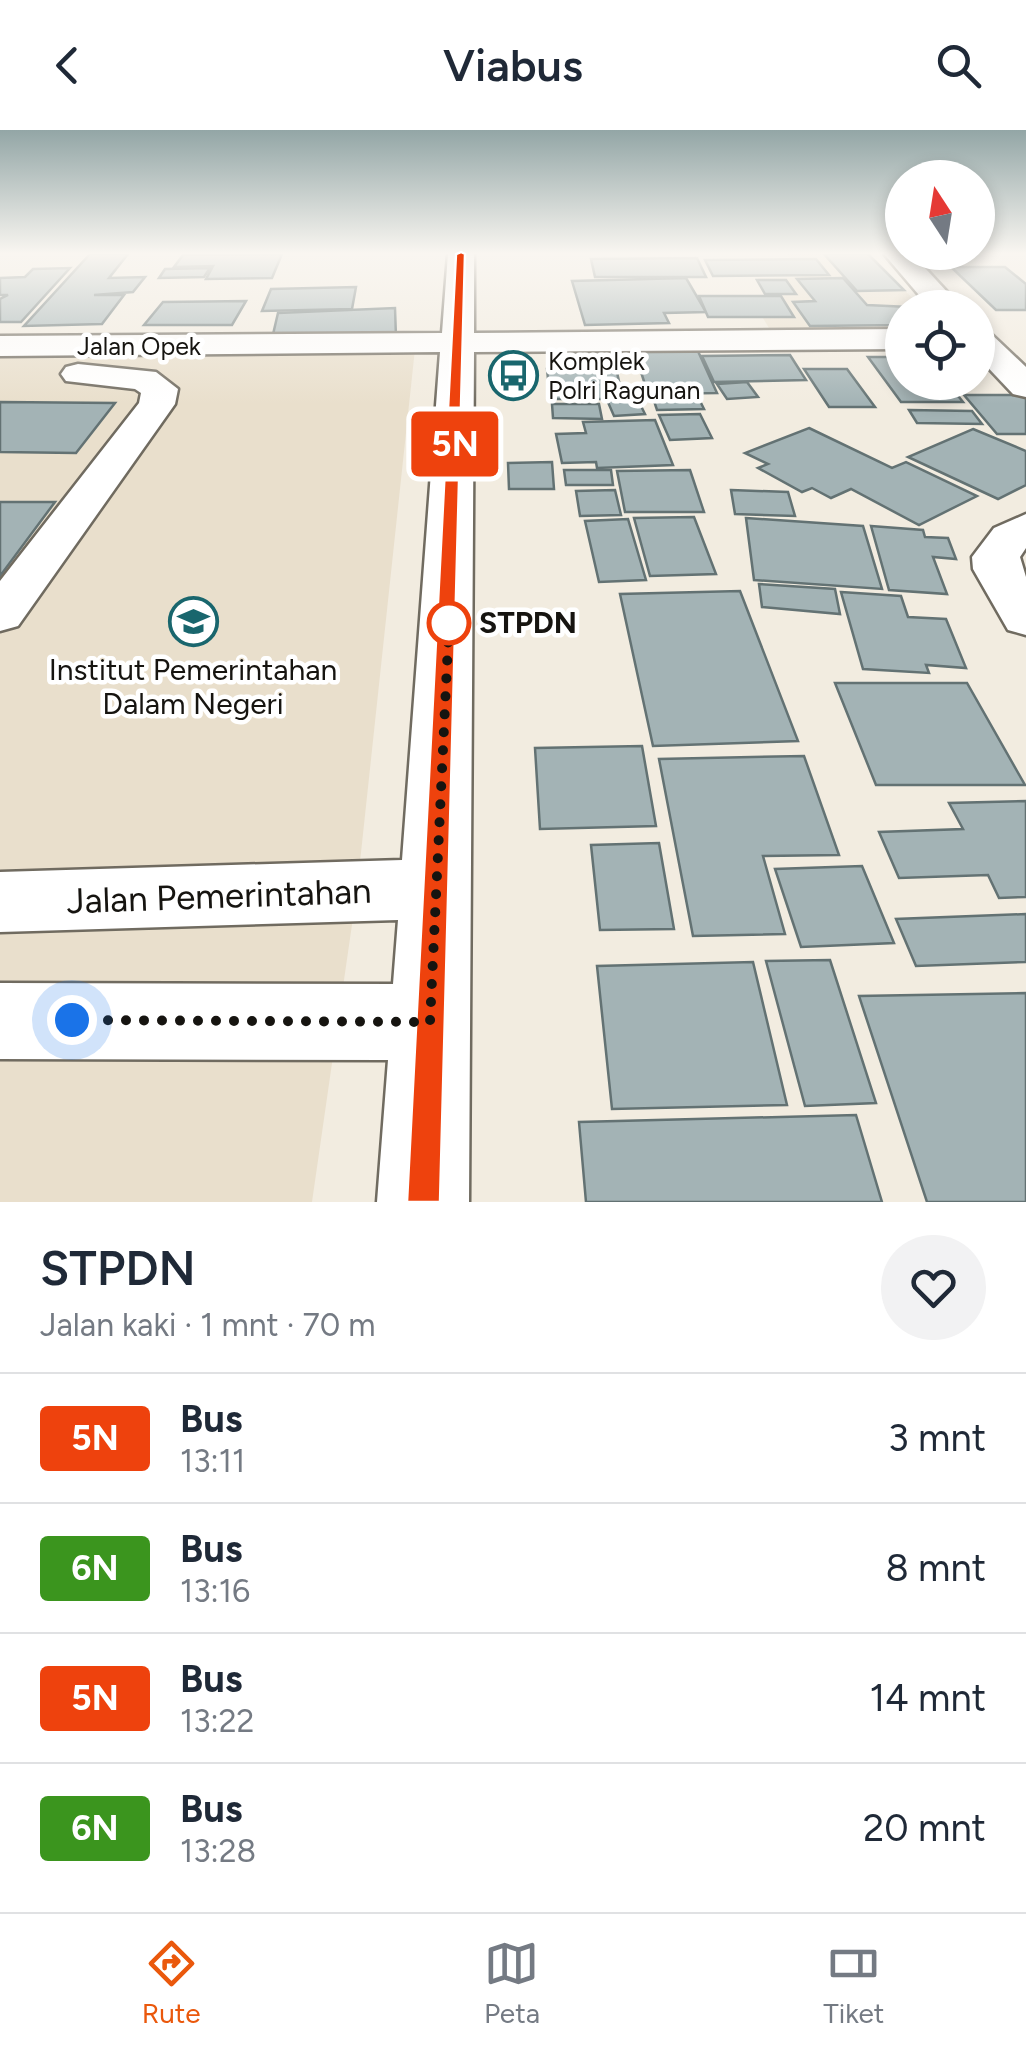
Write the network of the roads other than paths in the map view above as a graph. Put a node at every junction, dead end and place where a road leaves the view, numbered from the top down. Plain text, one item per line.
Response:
1 (459, 304) edge
2 (885, 339) edge
3 (995, 339) edge
4 (1026, 339) edge
5 (458, 342) junction
6 (0, 346) edge
7 (995, 356) edge
8 (0, 373) edge
9 (1026, 386) edge
10 (1026, 528) edge
11 (0, 615) edge
12 (1026, 619) edge
13 (438, 889) junction
14 (0, 902) edge
15 (0, 1021) edge
16 (430, 1022) junction
17 (423, 1202) edge

1 - 5 street
2 - 5 street, Jalan Opek
3 - 4 street
5 - 6 street, Jalan Opek
5 - 13 street
7 - 9 street
8 - 11 street
10 - 12 street
13 - 14 street, Jalan Pemerintahan
13 - 16 street
15 - 16 street
16 - 17 street

